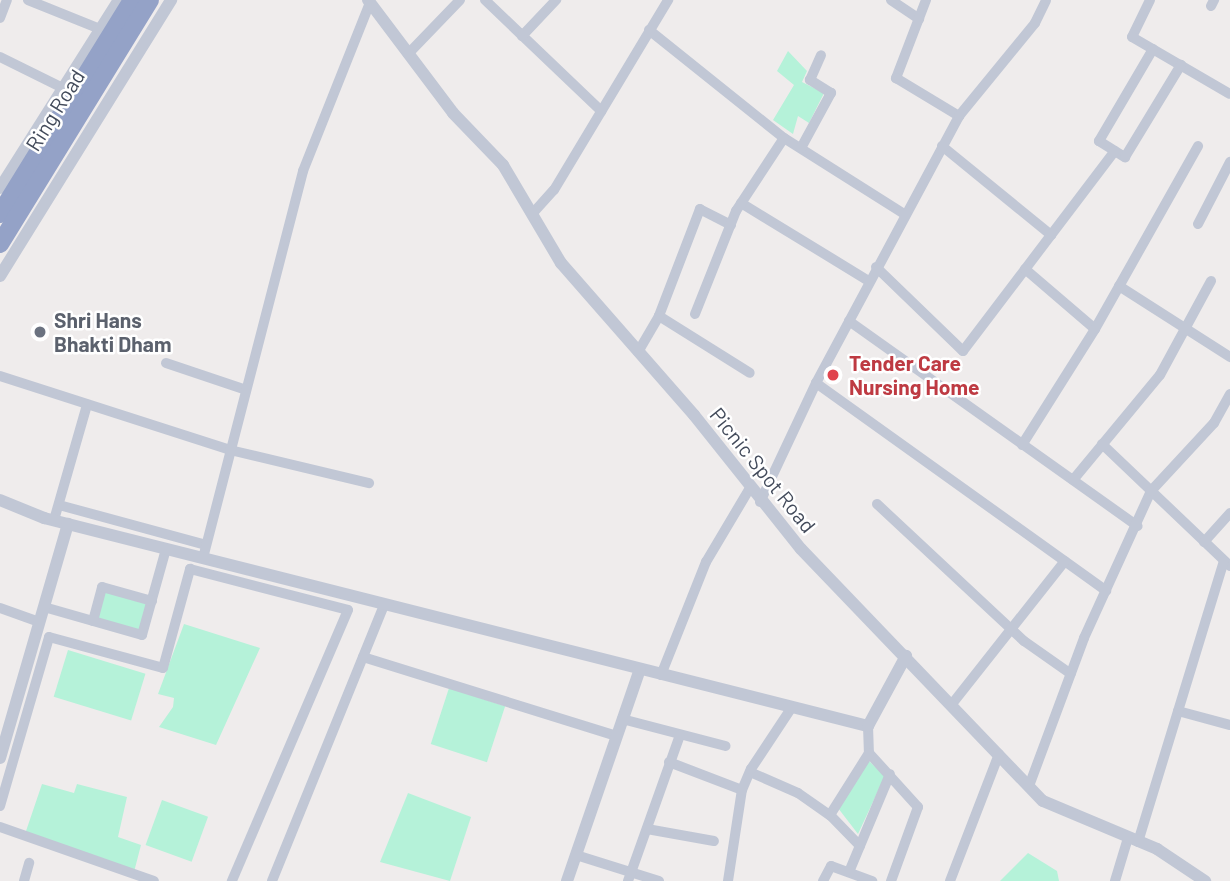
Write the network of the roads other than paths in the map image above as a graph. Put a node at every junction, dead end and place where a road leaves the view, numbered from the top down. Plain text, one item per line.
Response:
1 (7, 0) edge
2 (28, 0) edge
3 (119, 0) edge
4 (132, 0) edge
5 (150, 0) edge
6 (171, 0) edge
7 (460, 0) edge
8 (485, 0) edge
9 (556, 0) edge
10 (668, 0) edge
11 (891, 0) edge
12 (926, 0) edge
13 (1046, 0) edge
14 (1148, 0) edge
15 (369, 1) edge
16 (0, 18) edge
17 (919, 19) junction
18 (100, 29) junction
19 (649, 30) junction
20 (522, 36) junction
21 (1153, 49) junction
22 (408, 54) junction
23 (821, 55) dead end
24 (0, 57) edge
25 (1181, 65) junction
26 (63, 88) junction
27 (1230, 94) edge
28 (601, 111) junction
29 (959, 116) junction
30 (784, 138) junction
31 (942, 146) junction
32 (1198, 146) dead end
33 (801, 148) junction
34 (1115, 151) junction
35 (1230, 162) edge
36 (0, 188) edge
37 (741, 203) junction
38 (533, 213) junction
39 (0, 214) edge
40 (904, 214) junction
41 (1198, 224) dead end
42 (731, 225) junction
43 (1051, 235) junction
44 (0, 244) edge
45 (876, 267) junction
46 (1025, 269) junction
47 (0, 276) edge
48 (869, 281) junction
49 (1211, 281) dead end
50 (1119, 286) junction
51 (695, 314) dead end
52 (659, 316) junction
53 (849, 321) junction
54 (1182, 327) junction
55 (1095, 329) junction
56 (638, 352) junction
57 (1230, 357) edge
58 (166, 363) dead end
59 (750, 373) dead end
60 (0, 376) edge
61 (816, 383) junction
62 (246, 390) junction
63 (1230, 394) edge
64 (87, 405) junction
65 (1102, 444) junction
66 (1022, 445) junction
67 (230, 450) junction
68 (1073, 481) junction
69 (369, 484) dead end
70 (750, 488) junction
71 (1151, 491) junction
72 (0, 500) edge
73 (760, 502) junction
74 (877, 504) dead end
75 (59, 505) junction
76 (1230, 513) edge
77 (54, 520) junction
78 (68, 524) junction
79 (1137, 526) junction
80 (1204, 541) junction
81 (206, 545) junction
82 (166, 549) junction
83 (203, 558) junction
84 (1065, 561) junction
85 (1227, 564) edge
86 (1106, 591) junction
87 (152, 601) junction
88 (384, 605) junction
89 (44, 607) junction
90 (0, 608) edge
91 (93, 621) junction
92 (39, 622) junction
93 (1012, 629) junction
94 (906, 656) junction
95 (363, 657) junction
96 (640, 669) junction
97 (1071, 674) junction
98 (661, 675) junction
99 (952, 704) junction
100 (792, 707) junction
101 (1178, 711) junction
102 (622, 719) junction
103 (1230, 725) edge
104 (869, 726) junction
105 (680, 735) junction
106 (617, 736) junction
107 (726, 746) dead end
108 (869, 753) junction
109 (999, 754) junction
110 (0, 758) edge
111 (669, 762) junction
112 (750, 772) junction
113 (890, 774) junction
114 (1029, 786) junction
115 (742, 790) junction
116 (0, 806) edge
117 (830, 815) junction
118 (0, 827) edge
119 (647, 829) junction
120 (1133, 840) junction
121 (714, 841) dead end
122 (860, 846) junction
123 (576, 855) junction
124 (29, 863) dead end
125 (849, 872) junction
126 (629, 877) edge
127 (24, 881) edge
128 (154, 881) edge
129 (232, 881) edge
130 (272, 881) edge
131 (567, 881) edge
132 (659, 881) edge
133 (727, 881) edge
134 (823, 881) edge
135 (872, 881) edge
136 (891, 881) edge
137 (950, 881) edge
138 (1115, 881) edge
139 (1205, 881) edge

1 - 16 street
2 - 18 street
3 - 18 street
4 - 39 highway, Ring Road
5 - 44 highway, Ring Road
6 - 47 street
7 - 22 street
8 - 20 street
9 - 20 street
10 - 19 street
11 - 17 street
12 - 17 street
13 - 29 street
14 - 21 street
15 - 22 street, Picnic Spot Road
15 - 62 street
17 - 29 street
18 - 26 street
19 - 28 street
19 - 30 street
20 - 28 street
21 - 25 street
21 - 34 street
22 - 38 street, Picnic Spot Road
23 - 33 street
24 - 26 street
25 - 27 street
25 - 34 street
26 - 36 street
28 - 38 street
29 - 31 street
30 - 33 street
30 - 37 street
31 - 40 street
31 - 43 street
32 - 50 street
33 - 40 street
34 - 43 street
35 - 41 street
37 - 42 street
37 - 48 street
38 - 56 street, Picnic Spot Road
40 - 45 street
42 - 51 street
42 - 52 street
43 - 46 street
45 - 46 street
45 - 48 street
46 - 55 street
48 - 53 street
49 - 54 street
50 - 54 street
50 - 55 street
52 - 56 street
52 - 59 street
53 - 61 street
53 - 66 street
54 - 57 street
54 - 65 street
55 - 66 street
56 - 70 street, Picnic Spot Road
58 - 62 street
60 - 64 street
61 - 73 street
61 - 84 street
62 - 67 street
63 - 71 street
64 - 67 street
64 - 75 street
65 - 68 street
65 - 71 street
66 - 68 street
67 - 69 street
67 - 81 street
68 - 79 street
70 - 73 street, Picnic Spot Road
70 - 98 street
71 - 79 street
71 - 80 street
72 - 77 street
73 - 94 street, Picnic Spot Road
74 - 93 street
75 - 77 street
75 - 81 street
76 - 80 street
77 - 78 street
78 - 82 street
78 - 89 street
79 - 86 street
80 - 85 street
81 - 83 street
82 - 83 street
82 - 87 street
83 - 88 street
84 - 86 street
84 - 93 street
85 - 101 street
86 - 97 street
87 - 91 street
87 - 91 street
88 - 95 street
88 - 96 street
89 - 91 street
89 - 92 street
90 - 92 street
92 - 110 street
93 - 97 street
93 - 99 street
94 - 99 street, Picnic Spot Road
94 - 104 street
95 - 106 street
95 - 130 street
96 - 98 street
96 - 102 street
97 - 114 street
98 - 100 street
99 - 109 street, Picnic Spot Road
100 - 104 street
100 - 112 street
101 - 103 street
101 - 120 street
102 - 105 street
102 - 106 street
104 - 108 street
105 - 107 street
105 - 111 street
106 - 123 street
108 - 113 street
108 - 117 street
109 - 114 street, Picnic Spot Road
109 - 137 street
111 - 115 street
111 - 119 street
112 - 115 street
112 - 117 street
113 - 122 street
113 - 136 street
114 - 120 street, Picnic Spot Road
115 - 133 street
116 - 129 street
117 - 122 street
118 - 128 street
119 - 121 street
119 - 126 street
120 - 138 street
120 - 139 street, Picnic Spot Road
122 - 125 street
123 - 126 street
123 - 131 street
124 - 127 street
125 - 134 street
125 - 135 street
126 - 132 street

